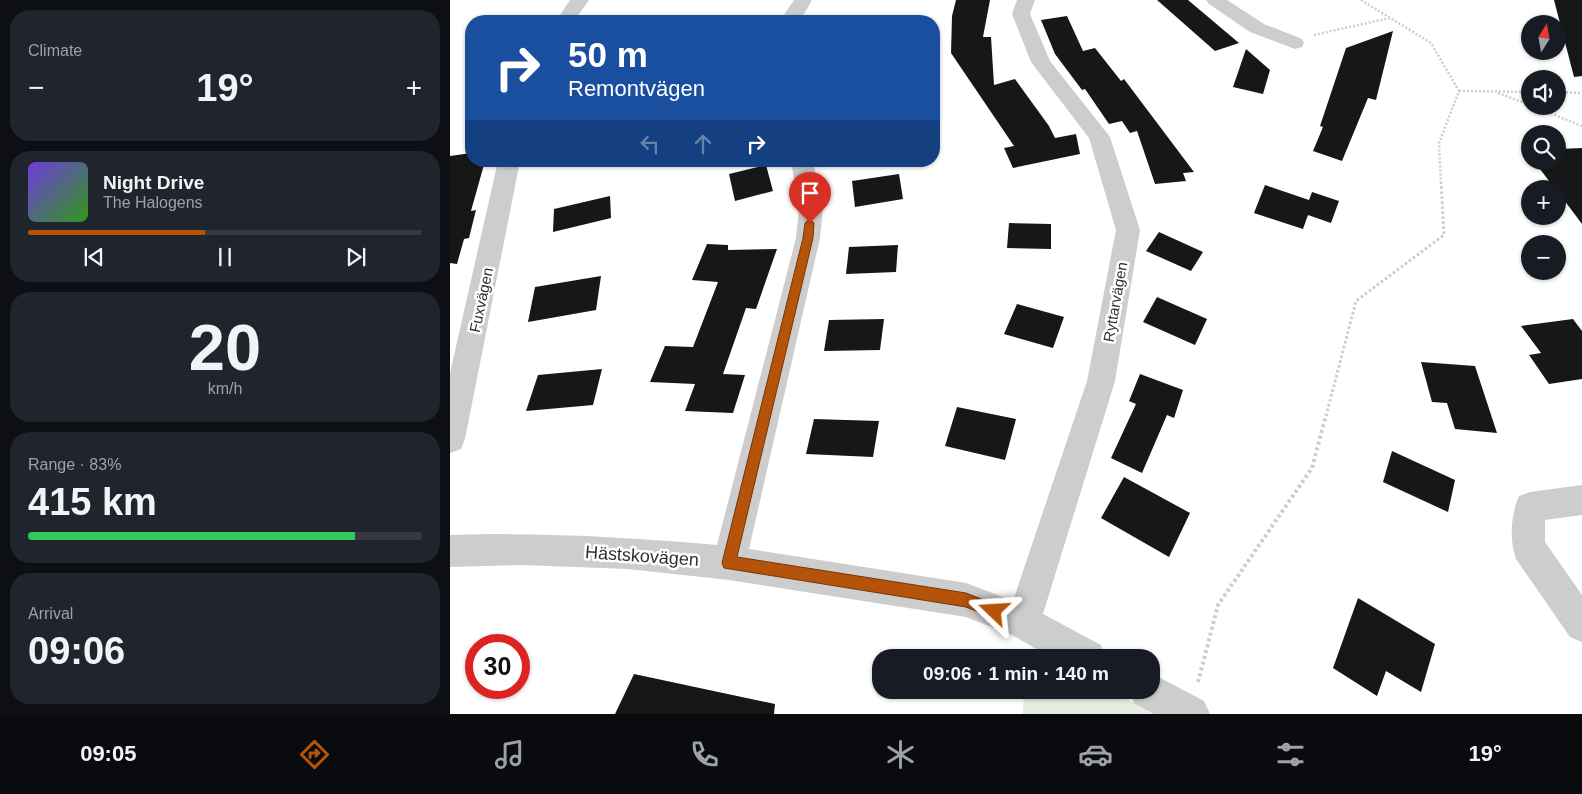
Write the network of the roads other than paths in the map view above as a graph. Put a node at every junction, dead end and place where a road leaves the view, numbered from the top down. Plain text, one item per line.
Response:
1 (580, 0) edge
2 (803, 0) edge
3 (1026, 0) edge
4 (1215, 0) edge
5 (568, 15) edge
6 (795, 15) edge
7 (1295, 43) road end
8 (509, 167) edge
9 (803, 167) edge
10 (450, 439) edge
11 (1582, 500) edge
12 (450, 551) edge
13 (729, 563) junction
14 (1023, 622) junction
15 (1582, 625) edge
16 (1072, 649) edge
17 (1160, 697) edge
18 (1190, 714) edge

1 - 5 street
2 - 6 street
3 - 14 street, Ryttarvägen
4 - 7 street
8 - 10 street, Fuxvägen
9 - 13 street
11 - 15 street
12 - 13 street, Hästskovägen
13 - 14 street, Hästskovägen
14 - 16 street, Hästskovägen
17 - 18 street

